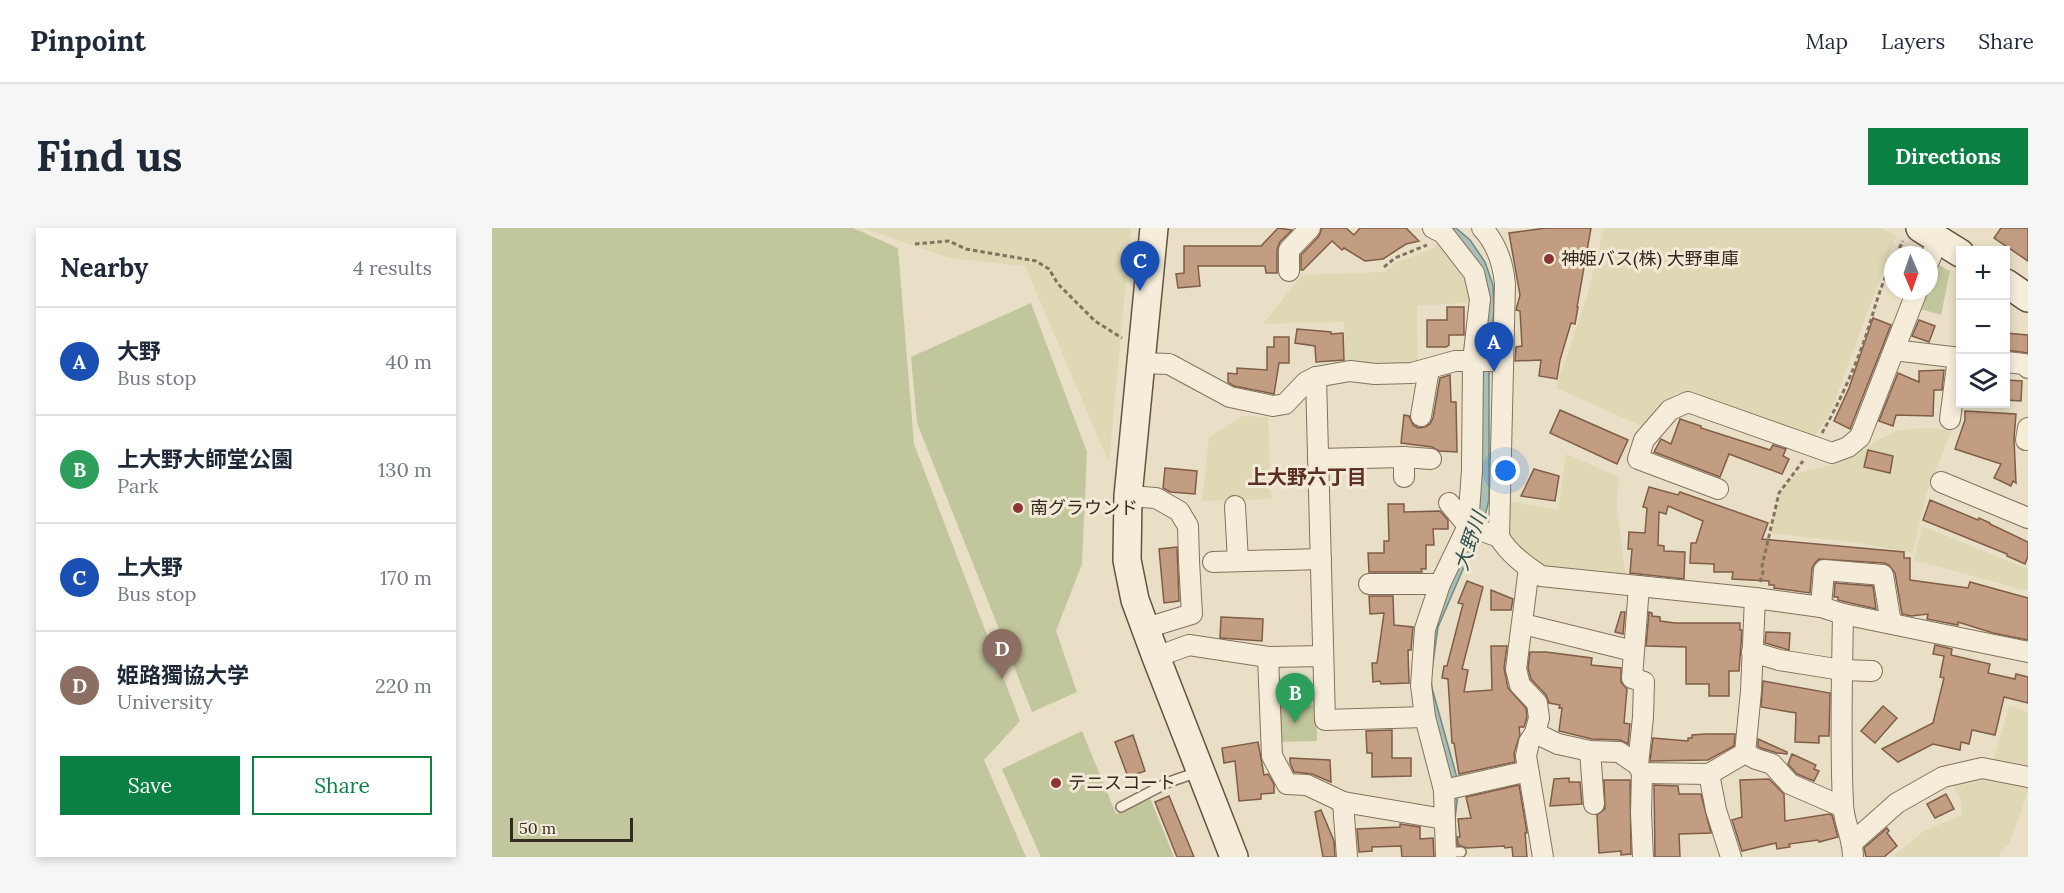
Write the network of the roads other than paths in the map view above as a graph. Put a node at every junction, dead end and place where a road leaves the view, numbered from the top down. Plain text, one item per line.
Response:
1 (1154, 228) edge
2 (1310, 228) edge
3 (1482, 228) edge
4 (1434, 229) edge
5 (1929, 243) edge
6 (1956, 252) edge
7 (1289, 271) dead end
8 (2010, 286) edge
9 (2028, 298) edge
10 (1913, 300) edge
11 (1894, 350) junction
12 (1141, 356) junction
13 (1956, 358) edge
14 (1473, 361) junction
15 (1502, 361) junction
16 (2010, 362) edge
17 (2028, 368) edge
18 (1429, 369) junction
19 (1316, 377) junction
20 (1956, 378) edge
21 (1421, 416) dead end
22 (1950, 419) dead end
23 (1404, 457) junction
24 (1318, 459) junction
25 (1431, 459) dead end
26 (1404, 477) dead end
27 (1941, 482) dead end
28 (1718, 489) dead end
29 (1128, 496) junction
30 (1449, 503) dead end
31 (1235, 506) dead end
32 (2028, 518) edge
33 (1484, 532) junction
34 (1321, 559) junction
35 (1238, 561) junction
36 (1213, 562) dead end
37 (1529, 568) junction
38 (1369, 584) dead end
39 (1440, 584) junction
40 (1639, 586) junction
41 (1755, 597) junction
42 (1821, 607) junction
43 (1843, 614) junction
44 (1891, 623) junction
45 (1523, 624) junction
46 (1146, 628) junction
47 (1633, 651) junction
48 (1752, 652) junction
49 (2028, 652) edge
50 (1323, 656) junction
51 (1156, 657) junction
52 (1268, 657) junction
53 (1842, 669) junction
54 (1872, 671) dead end
55 (1425, 717) junction
56 (1535, 733) junction
57 (1590, 751) junction
58 (1745, 753) junction
59 (1640, 769) junction
60 (1200, 771) junction
61 (1528, 771) junction
62 (1709, 774) junction
63 (2028, 777) edge
64 (1444, 790) junction
65 (1343, 802) junction
66 (1594, 804) dead end
67 (1121, 807) dead end
68 (1843, 807) junction
69 (1444, 819) junction
70 (1853, 849) edge
71 (1451, 854) edge
72 (1234, 857) edge
73 (1347, 857) edge
74 (1543, 857) edge
75 (1643, 857) edge
76 (1731, 857) edge

1 - 12 street
2 - 7 street
3 - 15 street
4 - 14 street
5 - 6 street
8 - 9 street
10 - 11 street
11 - 13 street
11 - 28 street
12 - 19 street
12 - 29 street
14 - 15 street
14 - 18 street
14 - 33 street
15 - 33 street
16 - 17 street
18 - 19 street
18 - 21 street
19 - 24 street
20 - 22 street
23 - 24 street
23 - 25 street
23 - 26 street
24 - 34 street
27 - 32 street
29 - 46 street
29 - 46 street
30 - 33 street
31 - 35 street
33 - 37 street
33 - 39 street
34 - 35 street
34 - 50 street
35 - 36 street
37 - 40 street
37 - 45 street
38 - 39 street
39 - 55 street
40 - 41 street
40 - 47 street
41 - 42 street
41 - 48 street
42 - 43 street
42 - 44 street
43 - 44 street
43 - 53 street
44 - 49 street
45 - 47 street
45 - 56 street
46 - 51 street
47 - 59 street
48 - 53 street
48 - 58 street
50 - 52 street
50 - 55 street
51 - 52 street
51 - 60 street
52 - 65 street
53 - 54 street
53 - 68 street
55 - 64 street
56 - 57 street
56 - 61 street
57 - 59 street
57 - 66 street
58 - 62 street
58 - 68 street
59 - 62 street
59 - 75 street
60 - 67 lane
60 - 72 street
61 - 64 street
61 - 74 street
62 - 76 street
63 - 70 street
64 - 69 street
65 - 69 street
65 - 73 street
68 - 70 street
69 - 71 street

